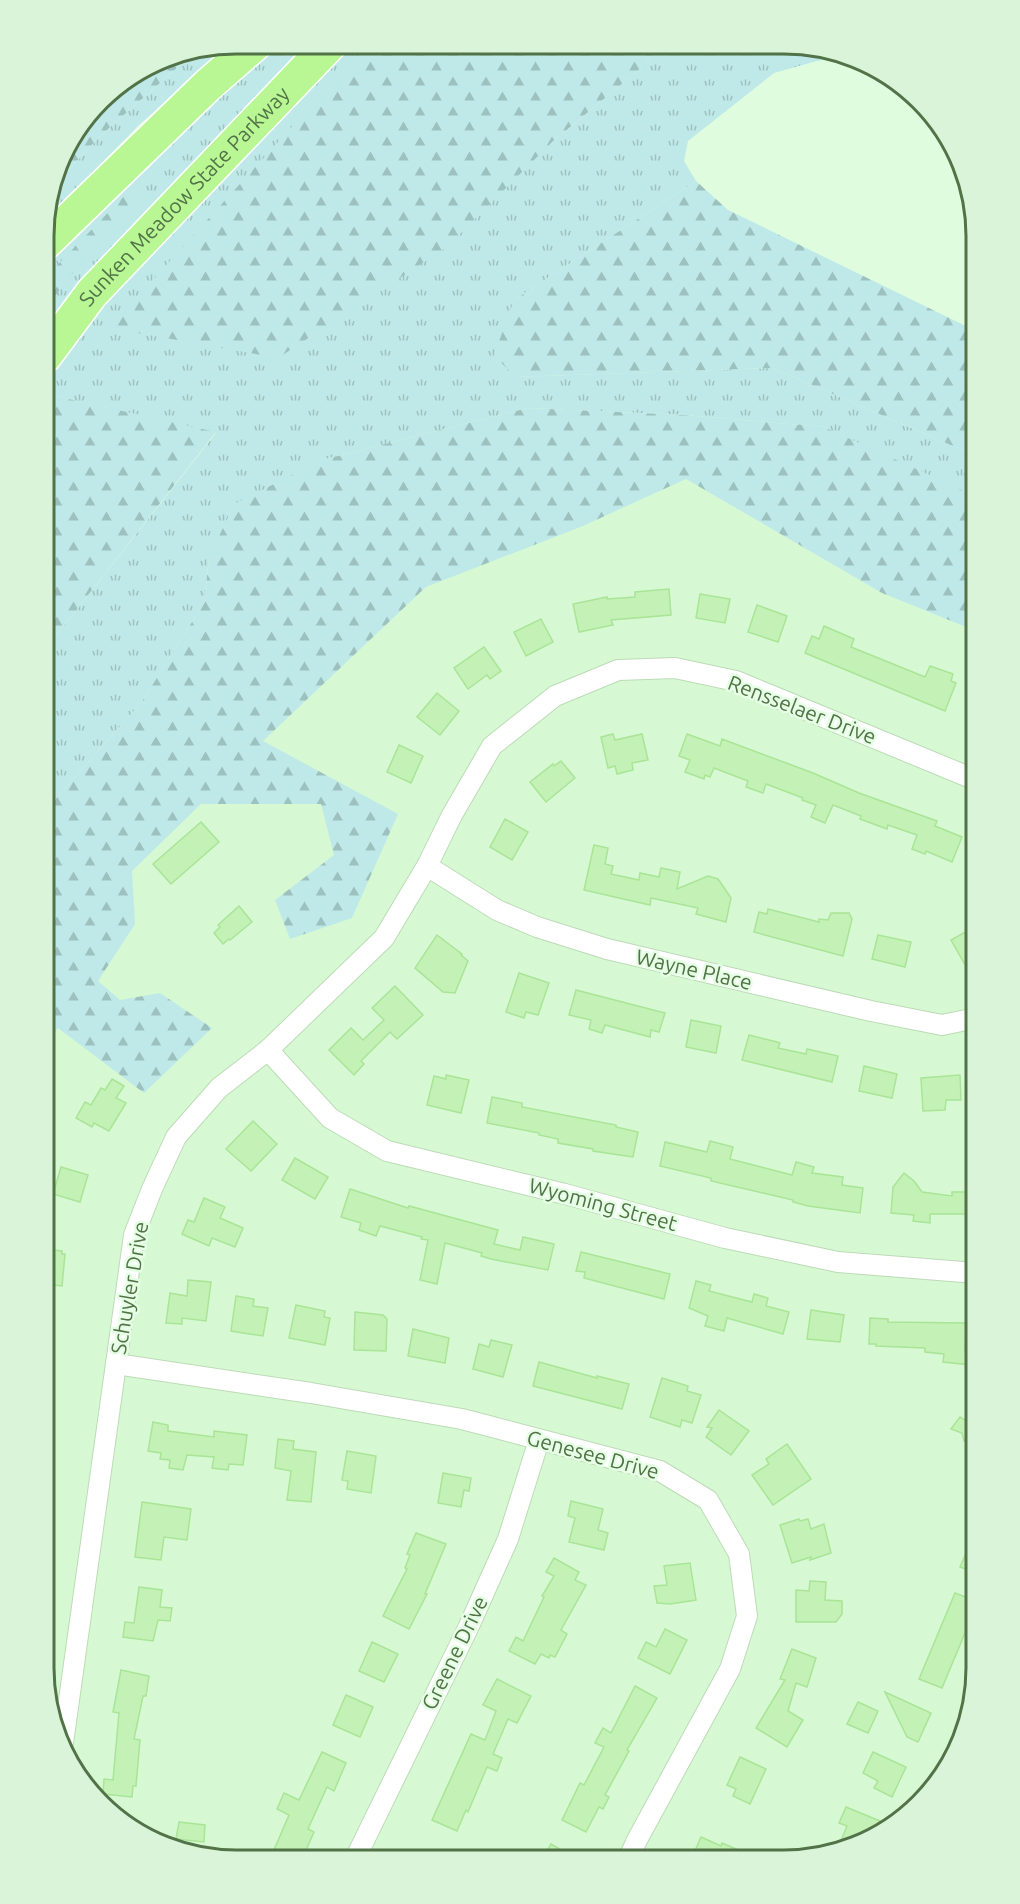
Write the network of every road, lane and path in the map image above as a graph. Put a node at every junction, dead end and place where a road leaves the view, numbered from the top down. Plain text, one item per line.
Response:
1 (244, 54) edge
2 (320, 54) edge
3 (54, 234) edge
4 (54, 345) edge
5 (966, 776) edge
6 (427, 866) junction
7 (966, 1020) edge
8 (268, 1050) junction
9 (966, 1272) edge
10 (116, 1364) junction
11 (539, 1440) junction
12 (65, 1729) edge
13 (359, 1850) edge
14 (632, 1850) edge

1 - 3 highway
2 - 4 highway, Sunken Meadow State Parkway
5 - 6 street, Rensselaer Drive
6 - 7 street, Wayne Place
6 - 8 street, Schuyler Drive
8 - 9 street, Wyoming Street
8 - 10 street, Schuyler Drive
10 - 11 street, Genesee Drive
10 - 12 street, Schuyler Drive
11 - 13 street, Greene Drive
11 - 14 street, Genesee Drive

